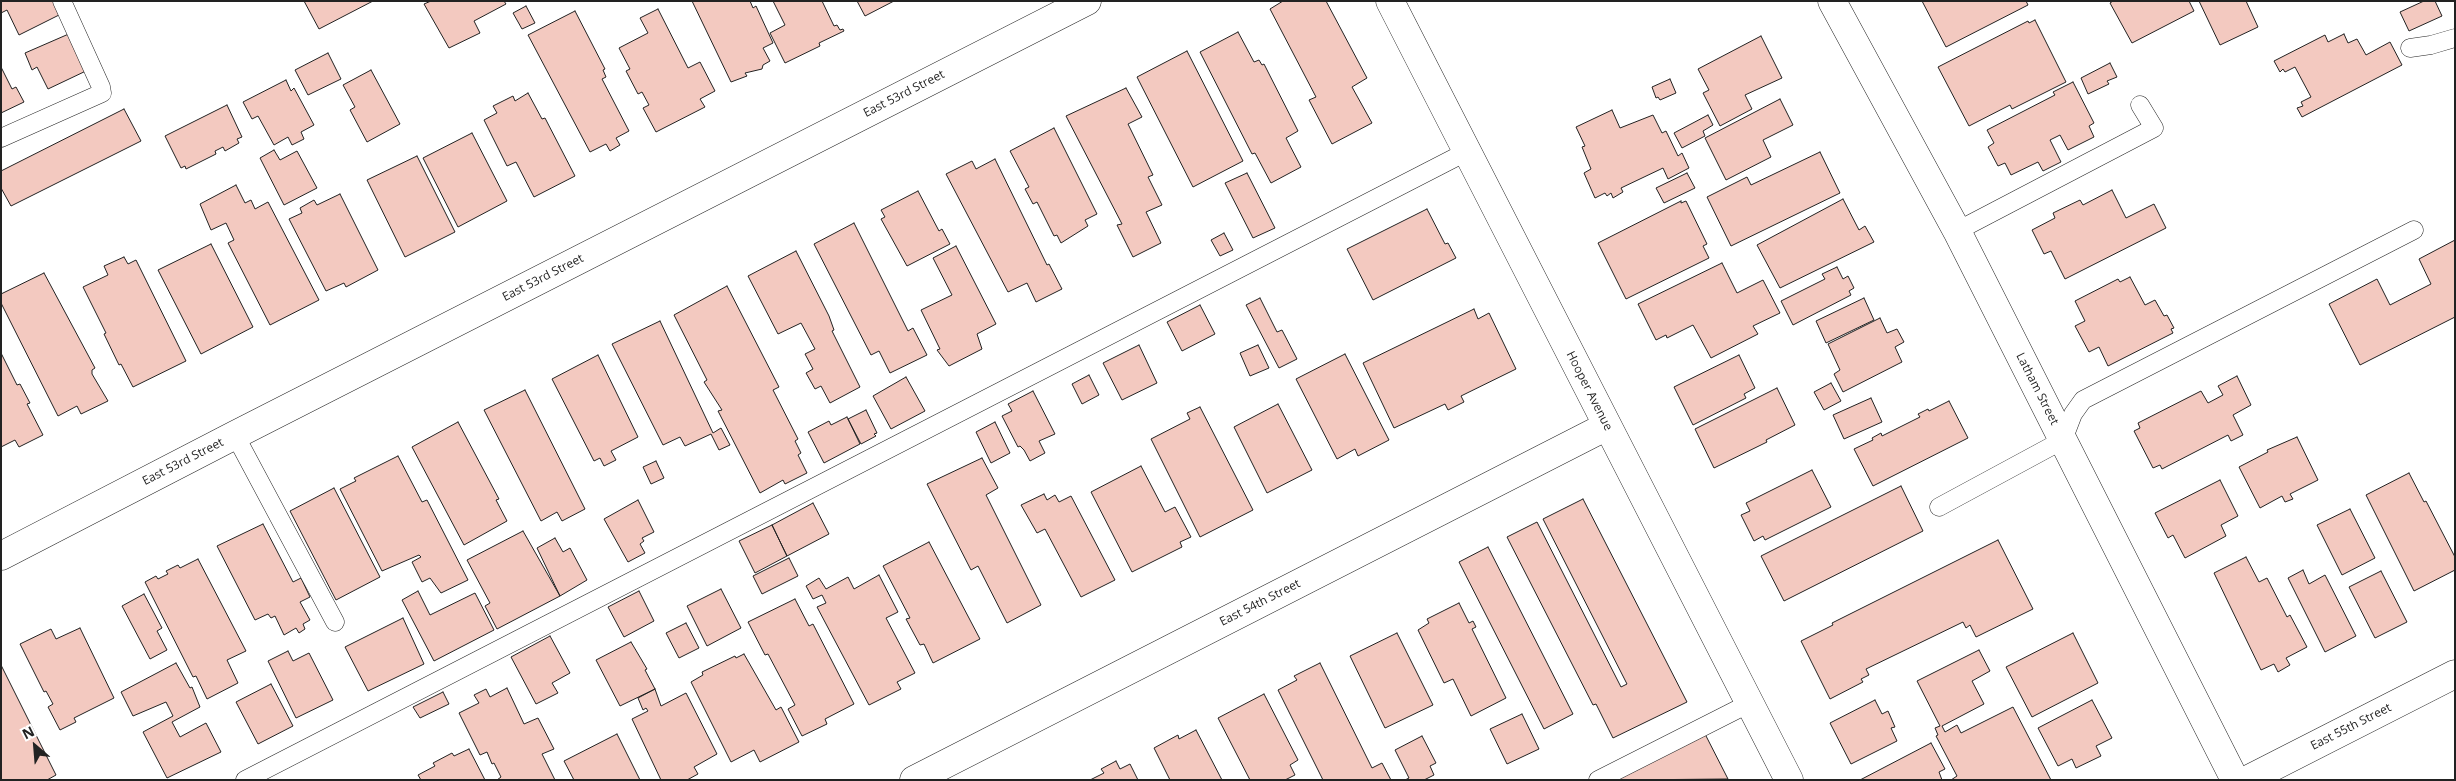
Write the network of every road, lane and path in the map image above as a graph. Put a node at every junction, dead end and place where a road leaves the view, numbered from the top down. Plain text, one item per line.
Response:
1 (62, 1) edge
2 (1087, 1) edge
3 (1390, 1) edge
4 (1832, 1) edge
5 (2455, 38) edge
6 (2410, 48) dead end
7 (2140, 105) dead end
8 (1, 138) edge
9 (1468, 151) junction
10 (2414, 230) dead end
11 (1957, 231) junction
12 (1607, 426) junction
13 (235, 435) junction
14 (2063, 440) junction
15 (1939, 507) dead end
16 (1, 556) edge
17 (335, 622) dead end
18 (2455, 674) edge
19 (1750, 703) junction
20 (245, 780) edge
21 (914, 780) edge
22 (1598, 780) edge
23 (1789, 780) edge
24 (2235, 780) edge
25 (2247, 780) edge

1 - 8 lane
2 - 13 street, East 53rd Street
3 - 9 street, Hooper Avenue
4 - 11 street, Latham Street
5 - 6 lane
7 - 11 lane
9 - 12 street, Hooper Avenue
9 - 20 lane
10 - 14 lane
11 - 14 street, Latham Street
12 - 19 street, Hooper Avenue
12 - 21 street, East 54th Street
13 - 16 street, East 53rd Street
13 - 17 lane
14 - 15 lane
14 - 24 street, Latham Street
18 - 25 street, East 55th Street
19 - 22 lane
19 - 23 street, Hooper Avenue

